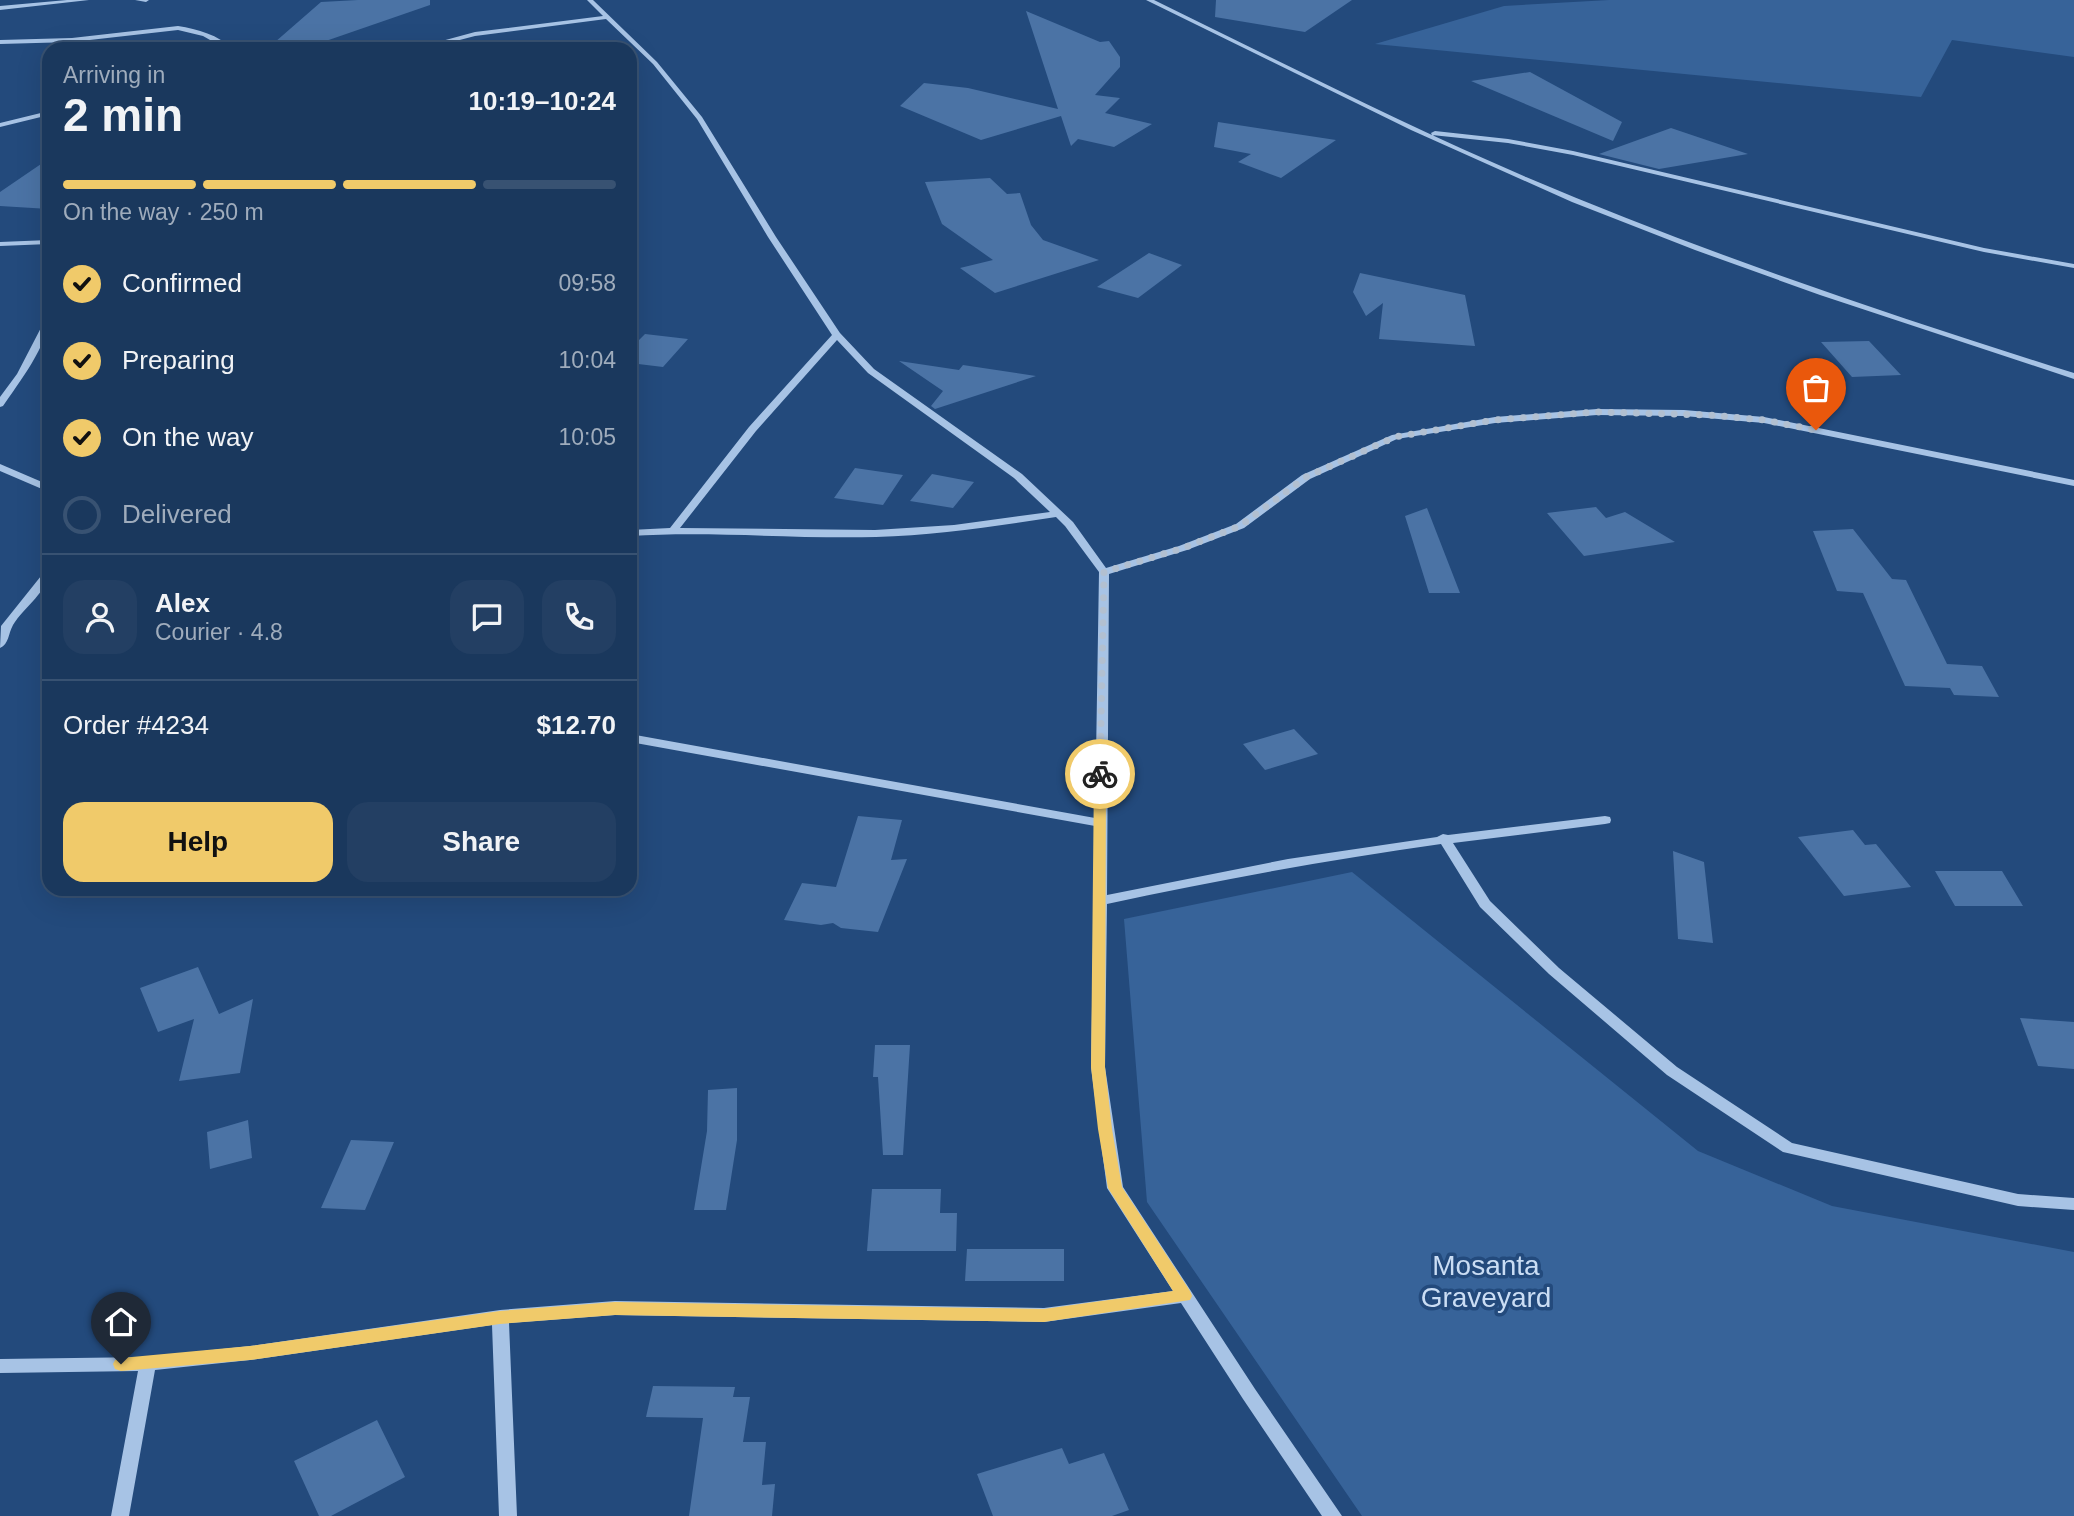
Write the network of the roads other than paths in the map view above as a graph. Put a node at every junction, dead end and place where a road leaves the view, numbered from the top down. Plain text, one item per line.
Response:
1 (86, 0) edge
2 (138, 0) edge
3 (146, 0) edge
4 (590, 0) edge
5 (1149, 0) edge
6 (0, 8) edge
7 (607, 17) junction
8 (0, 42) edge
9 (217, 42) edge
10 (443, 42) edge
11 (633, 42) edge
12 (637, 46) edge
13 (42, 115) edge
14 (0, 125) edge
15 (1424, 132) junction
16 (42, 242) edge
17 (0, 244) edge
18 (2074, 266) edge
19 (42, 334) edge
20 (837, 335) junction
21 (2074, 376) edge
22 (0, 404) edge
23 (0, 467) edge
24 (2074, 483) edge
25 (42, 486) edge
26 (1059, 514) junction
27 (674, 529) junction
28 (637, 532) edge
29 (1104, 572) junction
30 (42, 582) edge
31 (0, 645) edge
32 (637, 739) edge
33 (1605, 820) dead end
34 (1099, 823) junction
35 (1443, 838) junction
36 (1099, 901) junction
37 (2074, 1204) edge
38 (1184, 1296) junction
39 (500, 1317) junction
40 (148, 1364) junction
41 (0, 1366) edge
42 (120, 1516) edge
43 (508, 1516) edge
44 (1333, 1516) edge

1 - 6 street
2 - 3 street
4 - 7 street
5 - 15 street
7 - 10 street
7 - 11 street
8 - 9 street
12 - 20 street
13 - 14 street
15 - 18 street
15 - 21 street
16 - 17 street
19 - 22 street
20 - 26 street
20 - 27 street
23 - 25 street
24 - 29 street
26 - 27 street
26 - 29 street
27 - 28 street
29 - 34 street
30 - 31 street
32 - 34 street
33 - 35 street
34 - 36 street
35 - 36 street
35 - 37 street
36 - 38 street
38 - 39 street
38 - 44 street
39 - 40 street
39 - 43 street
40 - 41 street
40 - 42 street

